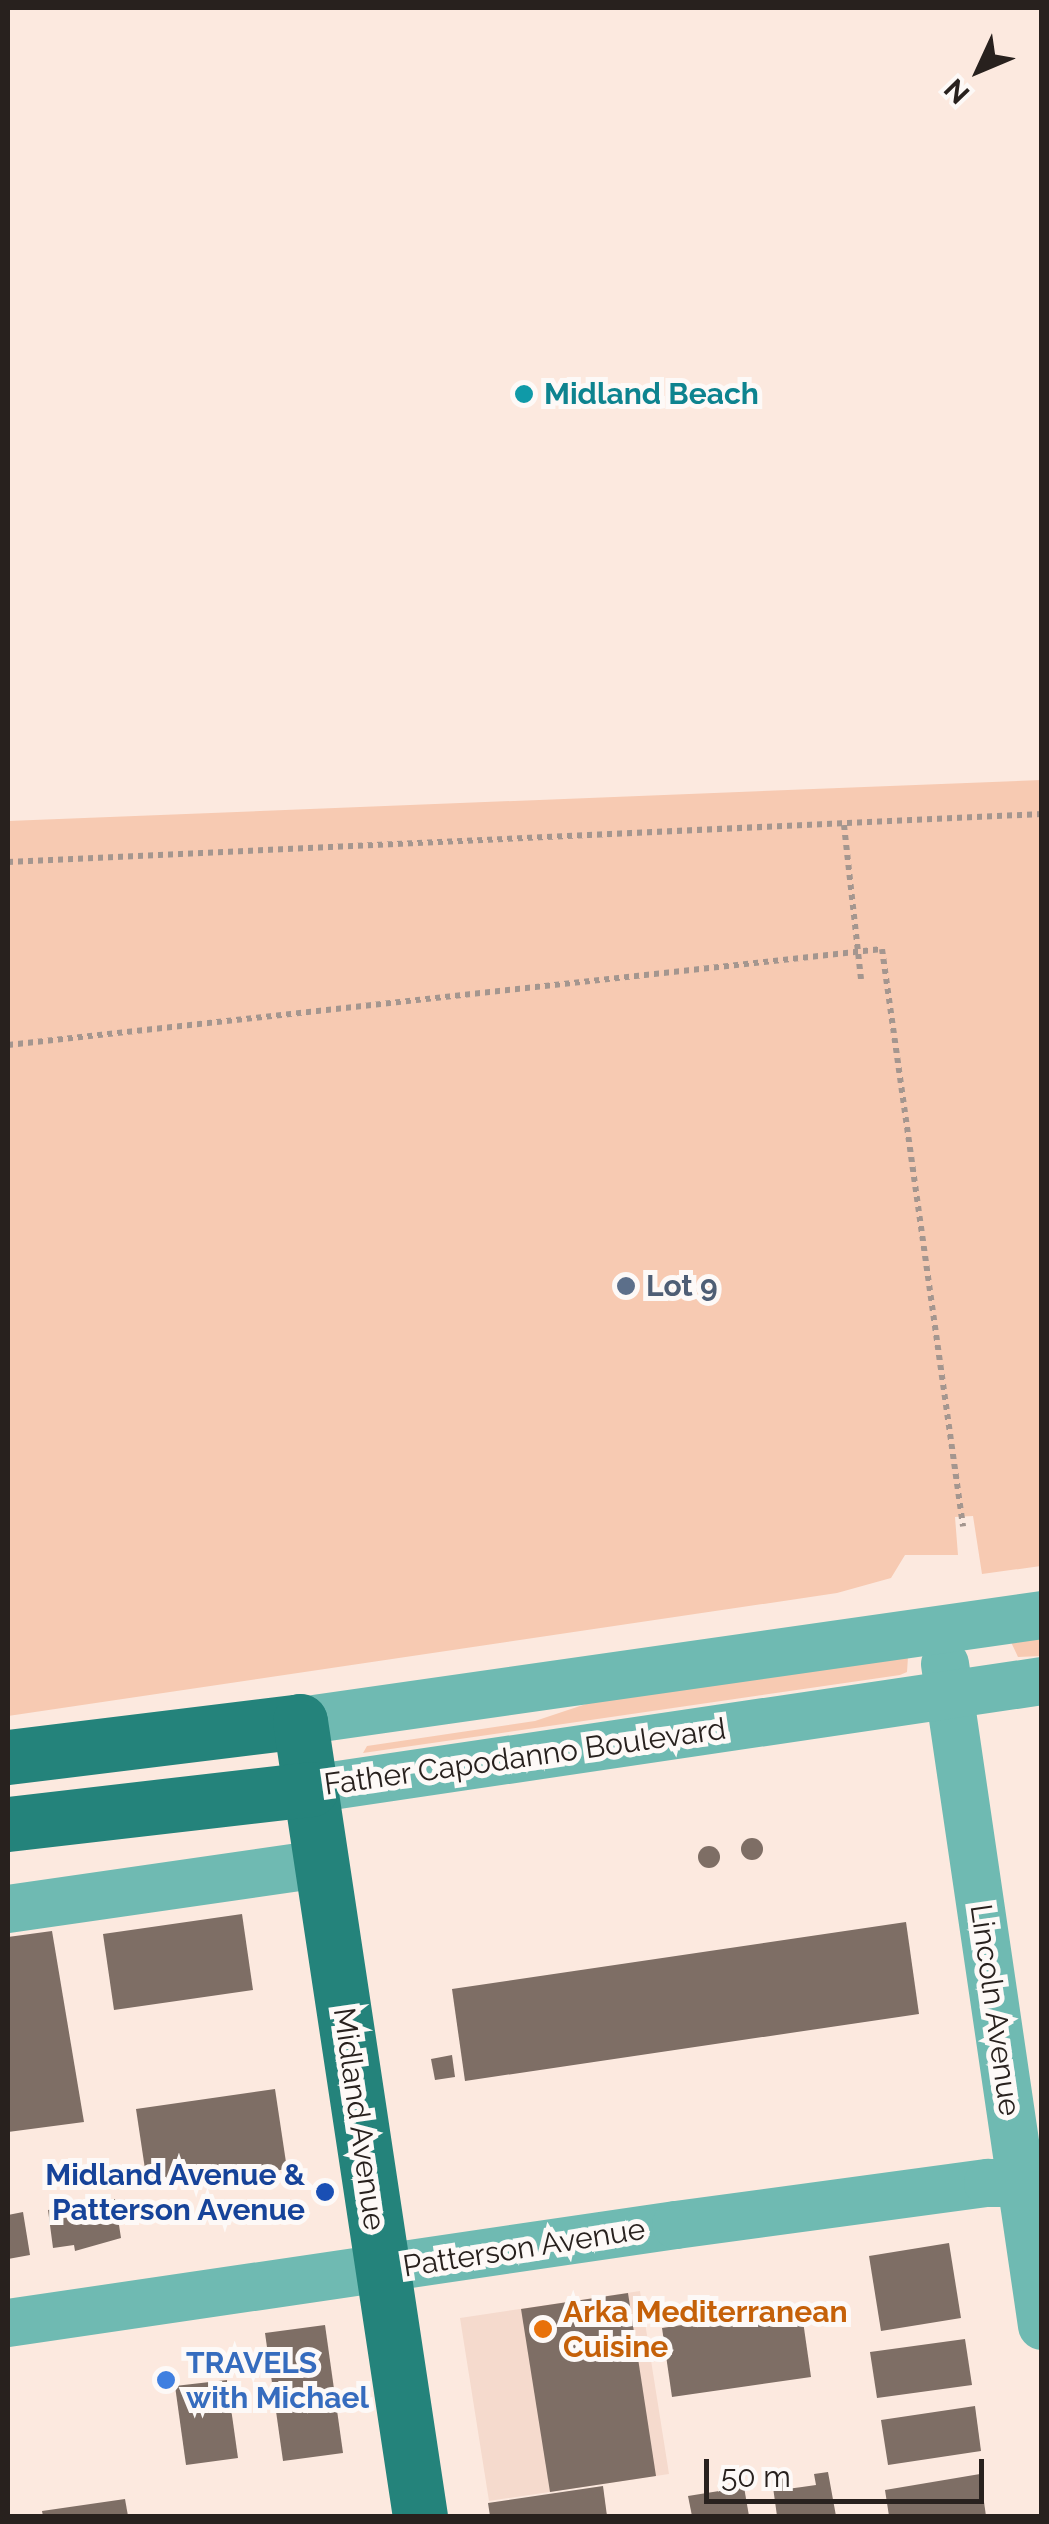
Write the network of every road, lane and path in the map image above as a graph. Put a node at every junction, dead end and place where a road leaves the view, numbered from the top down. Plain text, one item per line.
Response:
1 (1042, 814) edge
2 (844, 824) junction
3 (8, 862) edge
4 (858, 950) junction
5 (861, 979) dead end
6 (8, 1045) edge
7 (963, 1526) dead end
8 (1042, 1615) edge
9 (941, 1630) junction
10 (1042, 1681) edge
11 (948, 1695) junction
12 (300, 1721) junction
13 (8, 1758) edge
14 (311, 1789) junction
15 (8, 1824) edge
16 (322, 1864) junction
17 (8, 1909) edge
18 (1031, 2183) edge
19 (382, 2269) junction
20 (8, 2323) edge
21 (1042, 2326) edge
22 (420, 2516) edge

1 - 2 path
2 - 3 path
2 - 4 path
4 - 5 path
4 - 6 path
4 - 7 path
8 - 9 street
9 - 11 street, Lincoln Avenue
9 - 12 street
10 - 11 street, Father Capodanno Boulevard
11 - 14 street, Father Capodanno Boulevard
11 - 18 street, Lincoln Avenue
12 - 13 main road
12 - 14 main road, Midland Avenue
14 - 15 main road, Father Capodanno Boulevard
14 - 16 main road, Midland Avenue
16 - 17 street
16 - 19 main road, Midland Avenue
18 - 19 street, Patterson Avenue
18 - 21 street, Lincoln Avenue
19 - 20 street, Patterson Avenue
19 - 22 main road, Midland Avenue

